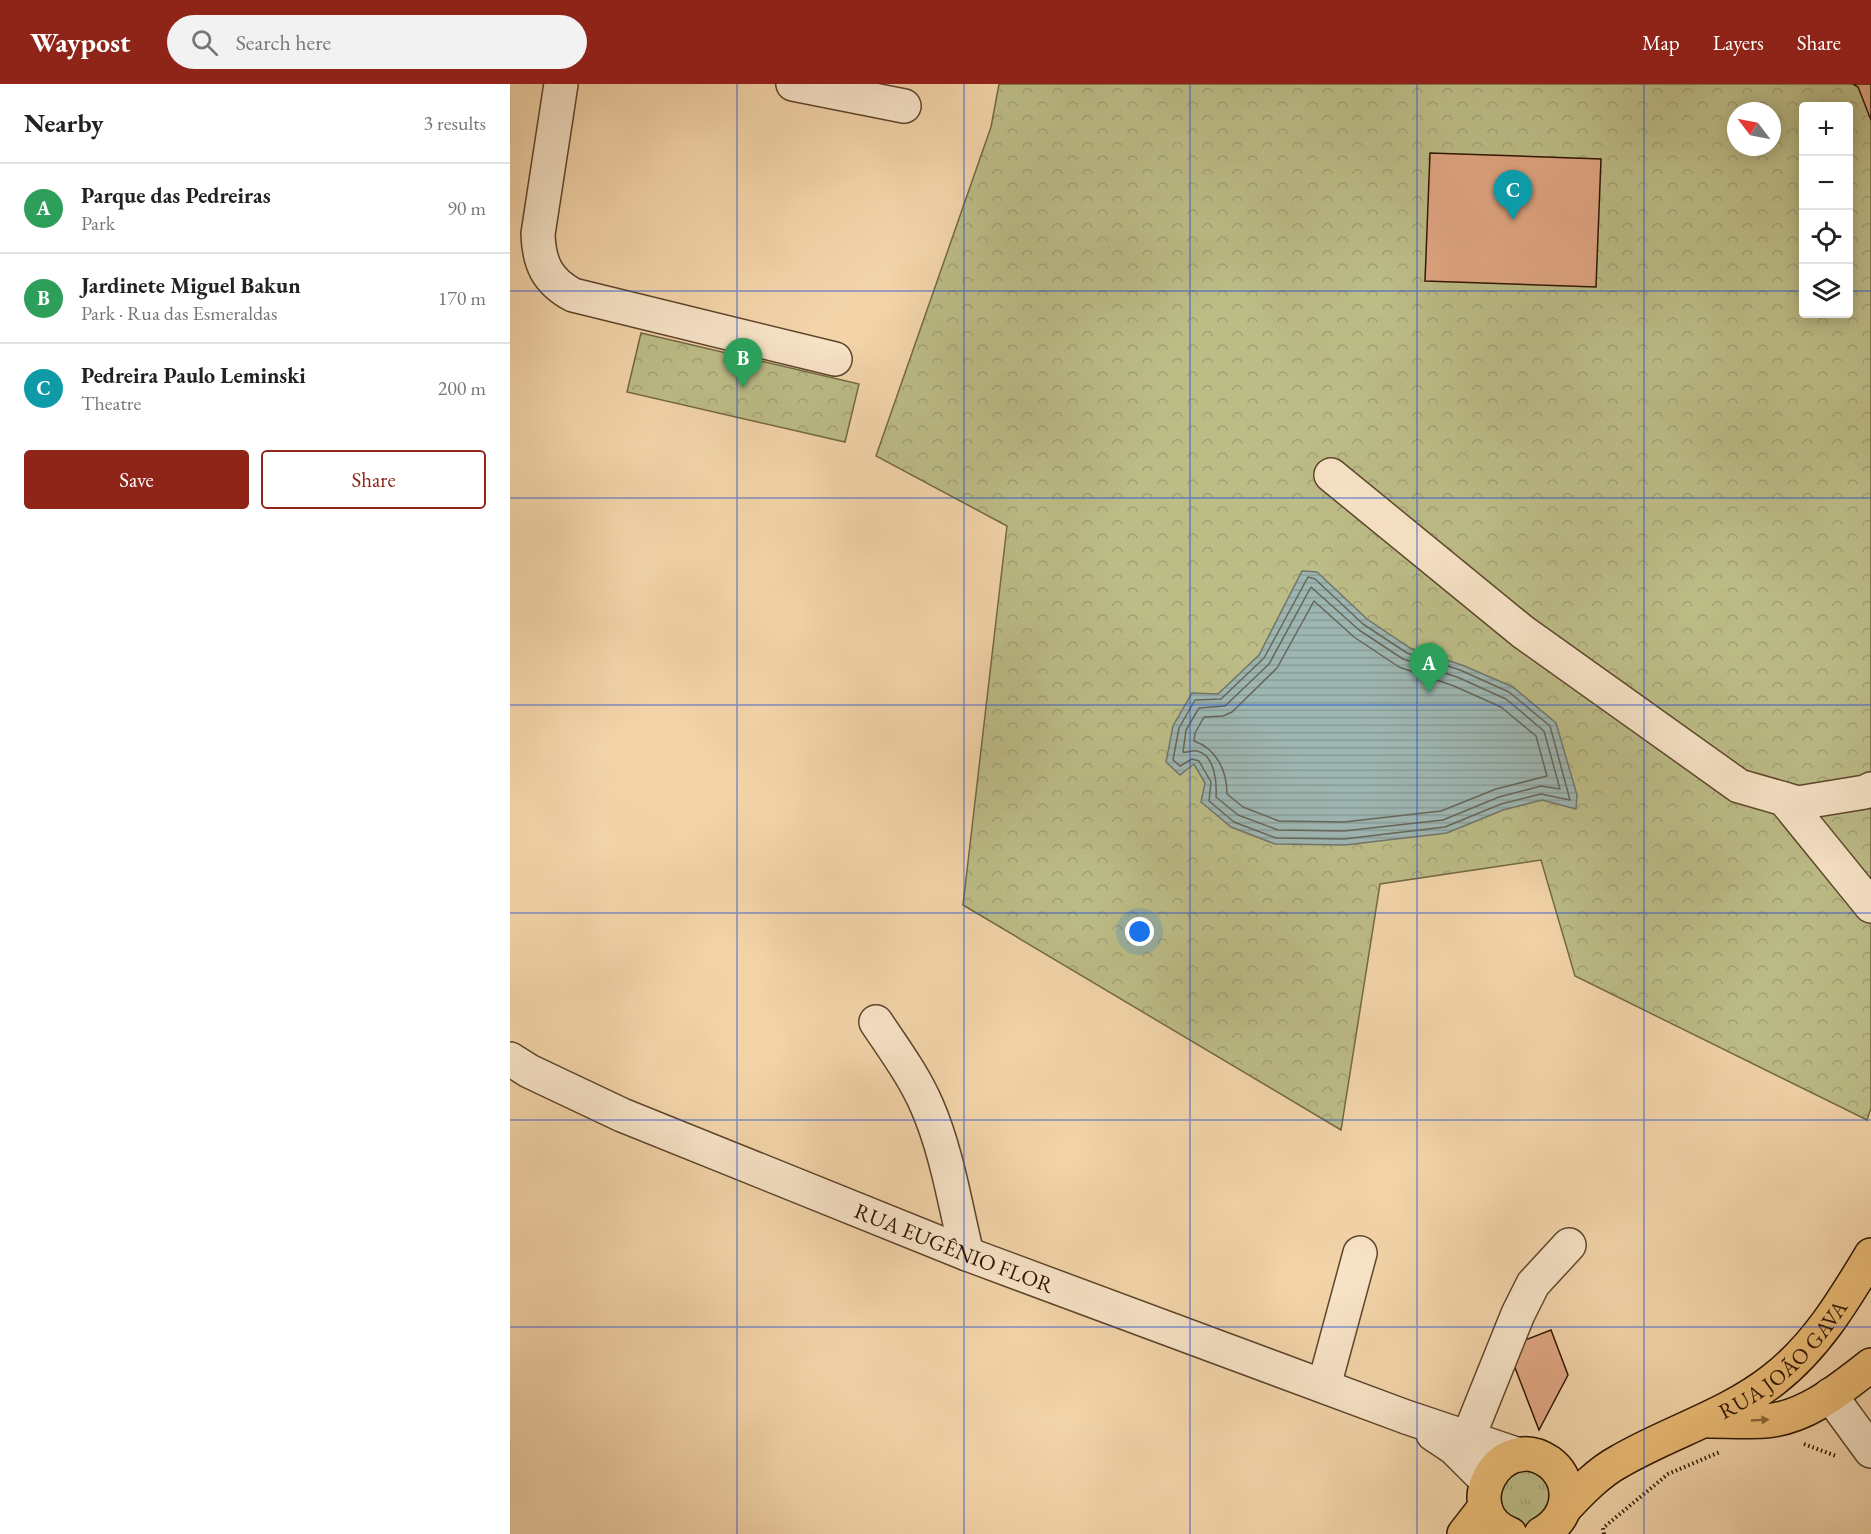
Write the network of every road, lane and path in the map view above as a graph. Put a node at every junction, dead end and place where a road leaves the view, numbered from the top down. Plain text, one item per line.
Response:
1 (561, 84) edge
2 (793, 84) edge
3 (904, 106) dead end
4 (836, 359) dead end
5 (1331, 475) dead end
6 (1871, 789) edge
7 (1784, 799) junction
8 (1871, 906) edge
9 (876, 1022) dead end
10 (510, 1059) edge
11 (1569, 1245) dead end
12 (1360, 1253) dead end
13 (967, 1254) junction
14 (1871, 1255) edge
15 (1871, 1365) edge
16 (1324, 1386) junction
17 (1830, 1395) junction
18 (1406, 1417) junction
19 (1702, 1421) junction
20 (1468, 1438) junction
21 (1793, 1444) dead end
22 (1865, 1444) edge
23 (1722, 1451) dead end
24 (1531, 1457) junction
25 (1618, 1461) junction
26 (1486, 1494) junction
27 (1554, 1526) edge
28 (1464, 1534) edge
29 (1507, 1534) edge
30 (1604, 1534) edge

1 - 4 street
2 - 3 street
5 - 7 street
6 - 7 street
7 - 8 street
9 - 13 street
10 - 13 street, RUA EUGÊNIO FLOR
11 - 20 street
12 - 16 street
13 - 16 street, RUA EUGÊNIO FLOR
14 - 19 main road, RUA JOÃO GAVA
15 - 17 main road
16 - 18 street, RUA EUGÊNIO FLOR
19 -> 17 main road
17 - 22 street
18 - 20 street, RUA EUGÊNIO FLOR
18 - 26 street, RUA EUGÊNIO FLOR
19 - 25 main road, RUA JOÃO GAVA
20 - 24 street, RUA EUGÊNIO FLOR
21 - 22 path
23 - 30 path
24 - 25 main road
24 - 26 main road
24 - 27 main road
25 - 27 main road
26 - 28 main road
26 - 29 main road

